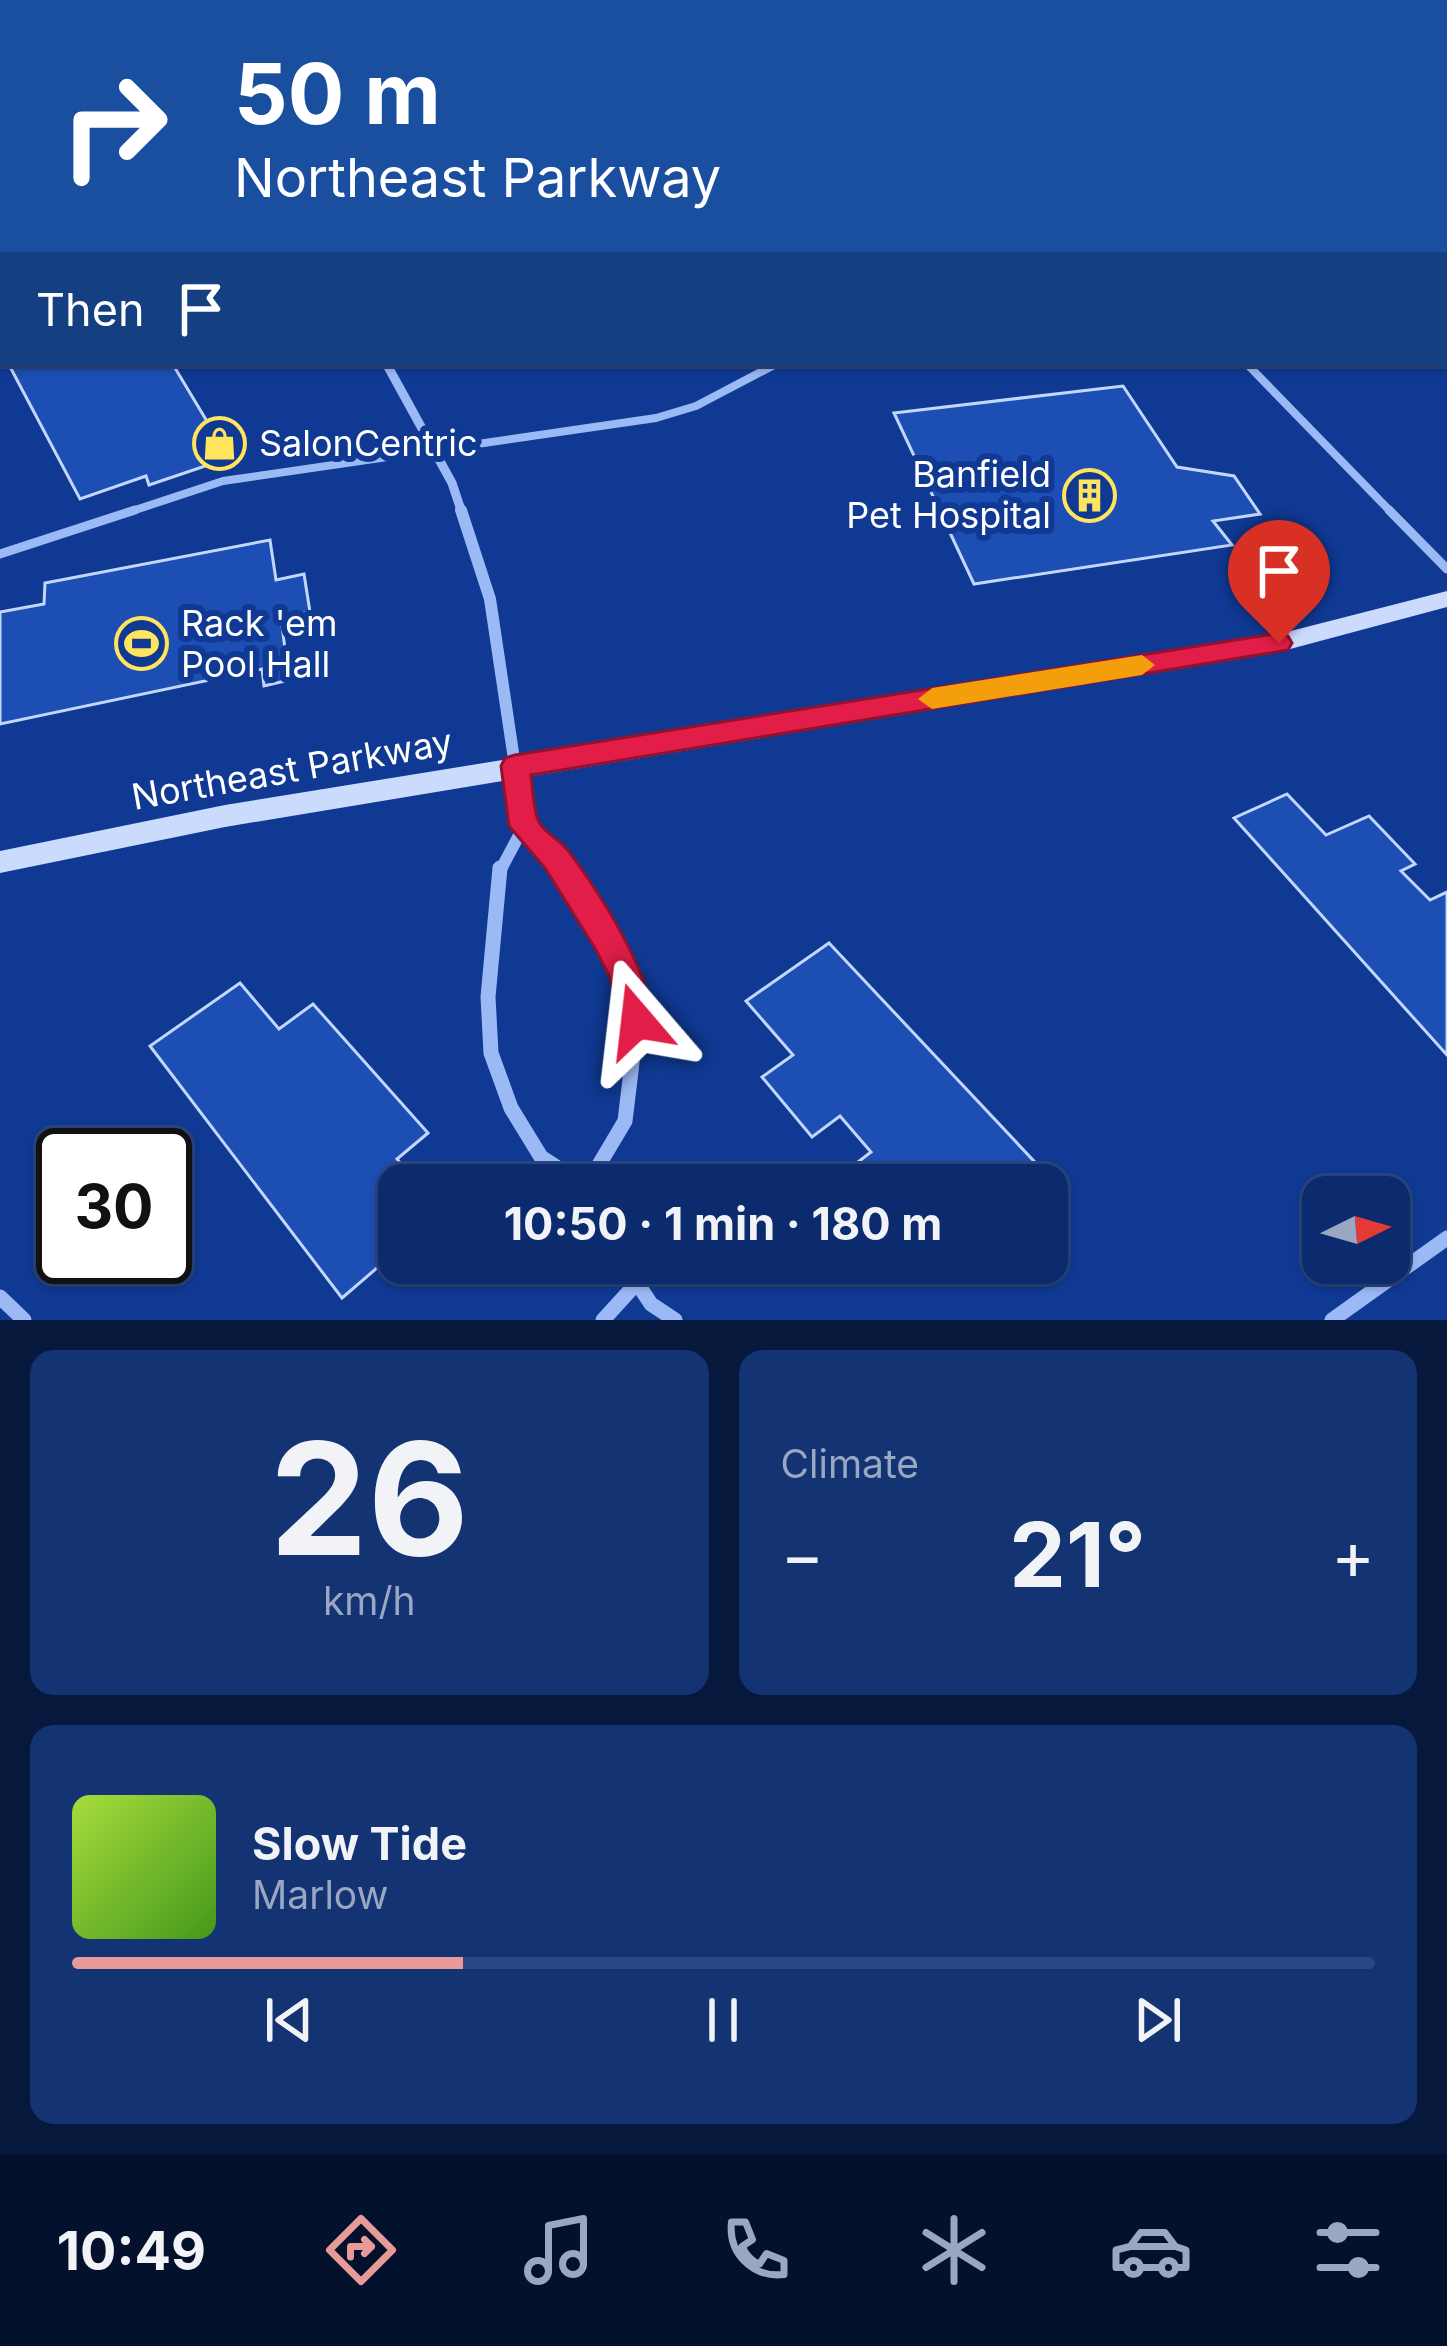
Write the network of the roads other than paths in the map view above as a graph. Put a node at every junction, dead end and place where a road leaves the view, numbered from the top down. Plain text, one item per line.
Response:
1 (388, 366) edge
2 (772, 366) edge
3 (1249, 366) edge
4 (434, 447) junction
5 (0, 554) edge
6 (1447, 569) edge
7 (1447, 599) edge
8 (515, 766) junction
9 (524, 826) junction
10 (0, 862) edge
11 (552, 1164) edge
12 (599, 1164) edge
13 (1447, 1238) edge
14 (635, 1285) joint
15 (0, 1297) edge
16 (23, 1320) edge
17 (603, 1320) edge
18 (675, 1320) edge
19 (1332, 1320) edge

1 - 4 street
2 - 4 lane
3 - 6 lane
4 - 5 lane
4 - 8 street
7 - 8 street, Northeast Parkway
8 - 9 street
8 - 10 street, Northeast Parkway
9 - 11 street
9 - 12 street
13 - 19 street
14 - 17 street
14 - 18 street
15 - 16 street

